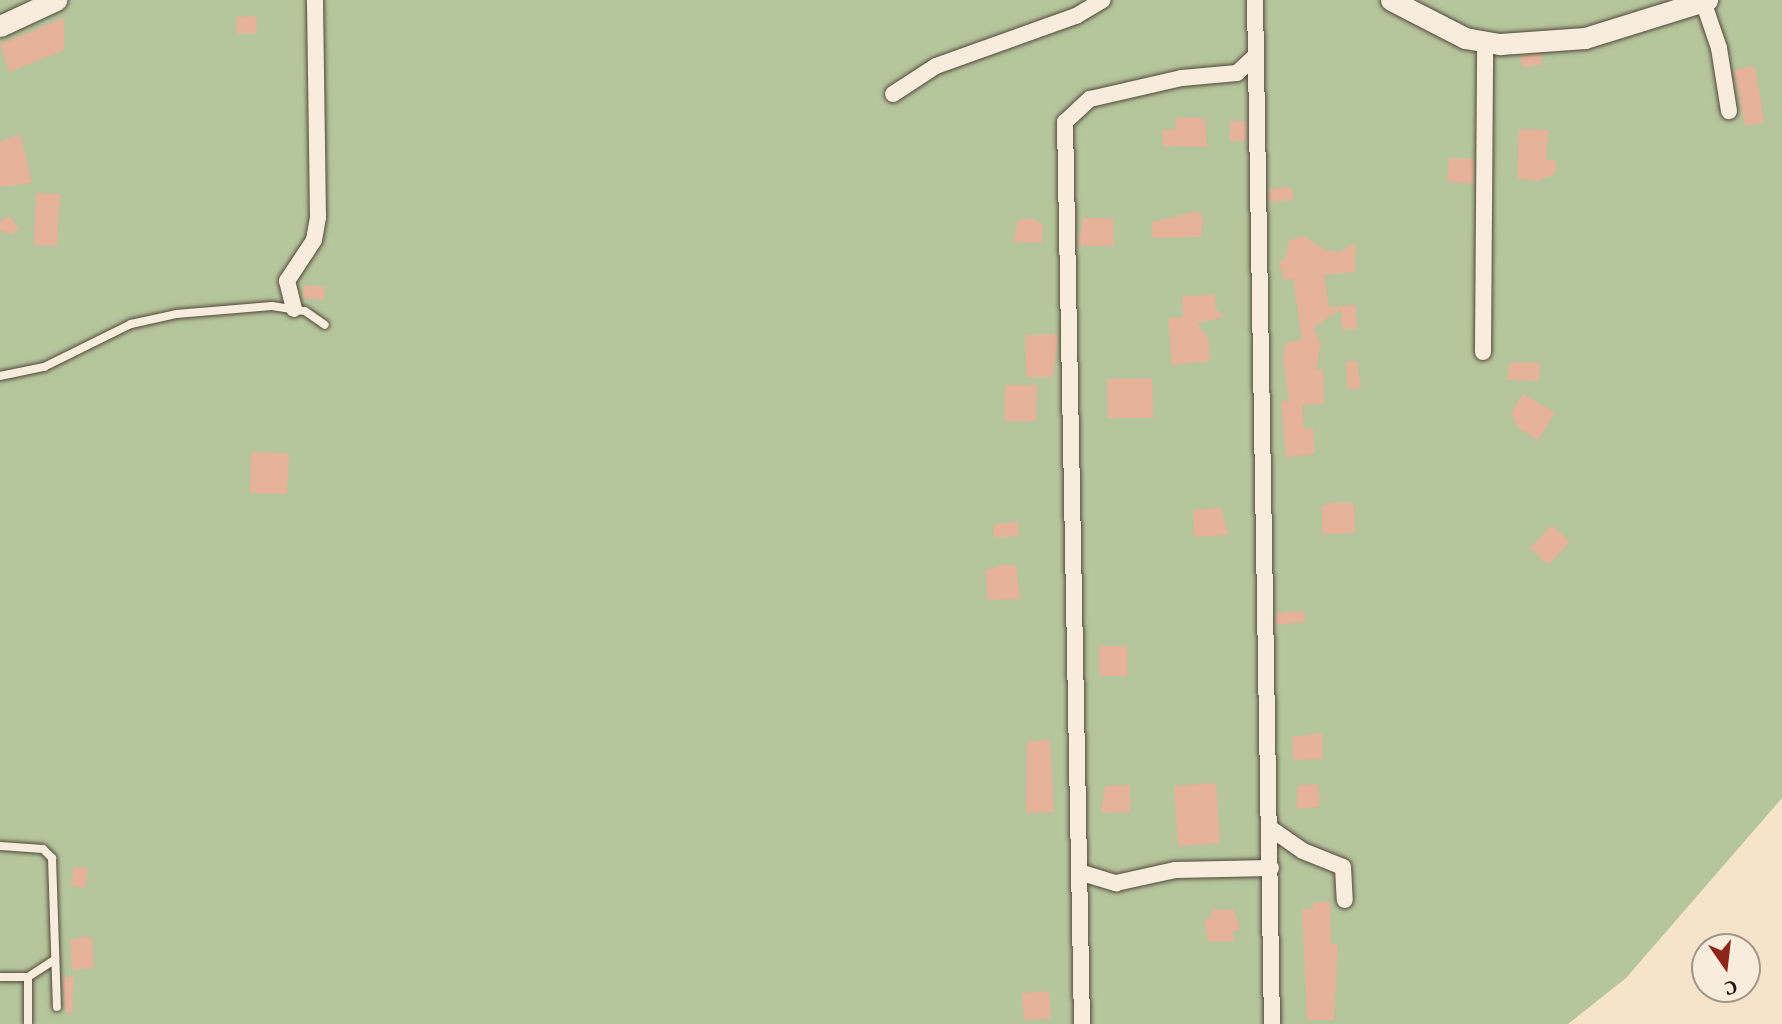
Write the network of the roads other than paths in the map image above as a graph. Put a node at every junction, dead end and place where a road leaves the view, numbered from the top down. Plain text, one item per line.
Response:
1 (56, 0) edge
2 (315, 0) edge
3 (1102, 0) edge
4 (1255, 0) edge
5 (1391, 0) edge
6 (1705, 1) edge
7 (0, 26) edge
8 (1485, 43) junction
9 (1256, 55) junction
10 (893, 94) dead end
11 (1729, 111) dead end
12 (294, 310) junction
13 (325, 325) dead end
14 (1483, 352) dead end
15 (0, 376) edge
16 (1270, 828) junction
17 (0, 846) edge
18 (1271, 868) junction
19 (1079, 872) junction
20 (1345, 900) dead end
21 (54, 960) junction
22 (0, 977) edge
23 (28, 977) junction
24 (57, 1007) dead end
25 (28, 1024) edge
26 (1082, 1024) edge
27 (1272, 1024) edge

1 - 7 street
2 - 12 street
3 - 10 street
4 - 9 street
5 - 8 street
6 - 8 street
6 - 11 street
8 - 14 street
9 - 16 street
9 - 19 street
12 - 13 lane
12 - 15 lane
16 - 18 street
16 - 20 street
17 - 21 lane
18 - 19 street
18 - 27 street
19 - 26 street
21 - 23 lane
21 - 24 lane
22 - 23 lane
23 - 25 lane

